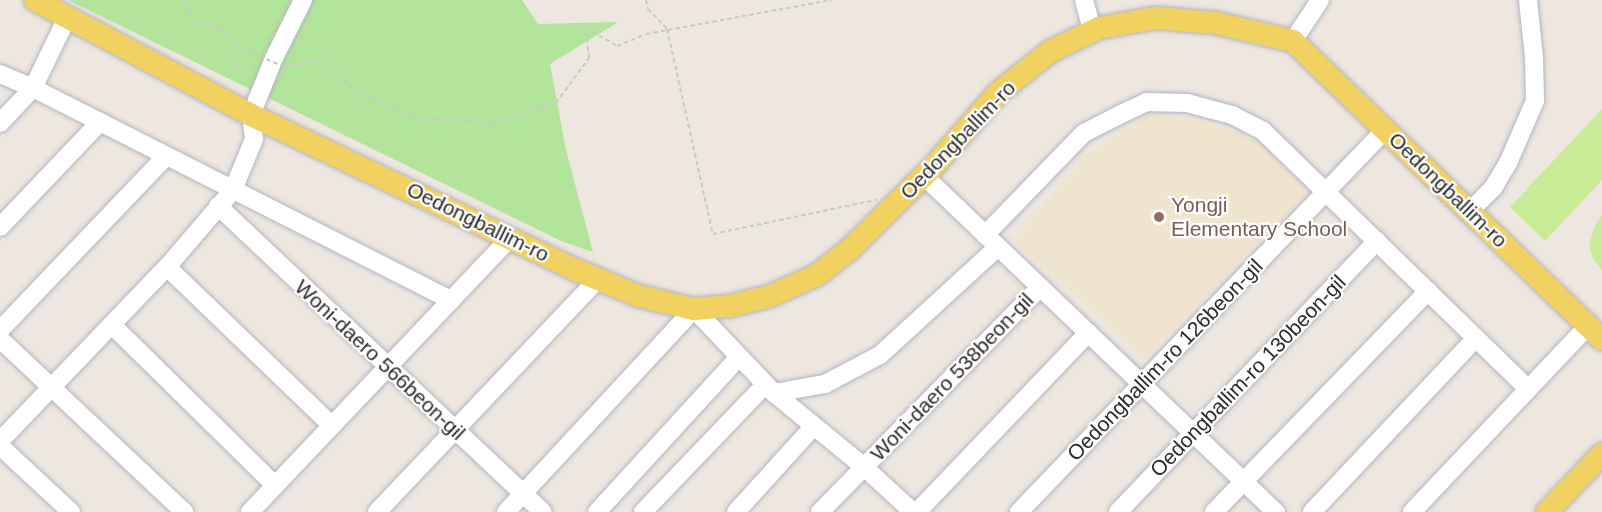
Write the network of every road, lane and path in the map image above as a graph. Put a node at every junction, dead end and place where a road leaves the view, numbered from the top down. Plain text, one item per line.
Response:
1 (35, 0) edge
2 (182, 0) edge
3 (303, 0) edge
4 (646, 0) edge
5 (832, 0) edge
6 (1084, 0) edge
7 (1320, 0) edge
8 (1528, 0) edge
9 (68, 16) junction
10 (1090, 23) dead end
11 (668, 29) junction
12 (1293, 41) junction
13 (0, 74) edge
14 (33, 88) junction
15 (251, 115) junction
16 (100, 122) junction
17 (0, 123) edge
18 (1385, 130) junction
19 (166, 156) junction
20 (924, 176) junction
21 (233, 190) junction
22 (1326, 191) junction
23 (218, 206) junction
24 (893, 207) junction
25 (1470, 211) junction
26 (0, 227) edge
27 (511, 237) junction
28 (992, 241) junction
29 (1377, 241) junction
30 (167, 267) junction
31 (598, 279) junction
32 (1040, 287) junction
33 (1428, 291) junction
34 (451, 300) junction
35 (694, 309) junction
36 (112, 325) junction
37 (0, 330) edge
38 (1088, 333) junction
39 (1598, 336) edge
40 (1476, 338) junction
41 (0, 339) edge
42 (1602, 344) edge
43 (739, 357) junction
44 (387, 367) junction
45 (1142, 384) junction
46 (52, 387) junction
47 (770, 389) junction
48 (1528, 389) junction
49 (332, 426) junction
50 (814, 426) junction
51 (454, 431) junction
52 (1193, 433) junction
53 (0, 441) edge
54 (0, 446) edge
55 (1602, 454) edge
56 (864, 467) junction
57 (1244, 481) junction
58 (275, 485) junction
59 (524, 493) junction
60 (70, 512) edge
61 (184, 512) edge
62 (250, 512) edge
63 (377, 512) edge
64 (506, 512) edge
65 (543, 512) edge
66 (597, 512) edge
67 (643, 512) edge
68 (736, 512) edge
69 (820, 512) edge
70 (913, 512) edge
71 (917, 512) edge
72 (1019, 512) edge
73 (1118, 512) edge
74 (1214, 512) edge
75 (1276, 512) edge
76 (1312, 512) edge
77 (1412, 512) edge
78 (1547, 512) edge

1 - 9 main road, Oedongballim-ro
2 - 11 path, bridge
3 - 15 street
4 - 11 path
5 - 11 path
6 - 10 street
7 - 12 street
8 - 25 street
9 - 14 street
9 - 15 main road, Oedongballim-ro
11 - 24 path
12 - 18 main road, Oedongballim-ro
12 - 20 main road, Oedongballim-ro
13 - 14 street
14 - 16 street
14 - 17 street
15 - 21 street
15 - 27 main road, Oedongballim-ro
16 - 19 street
16 - 26 street
18 - 22 street, Oedongballim-ro 126beon-gil
18 - 25 main road, Oedongballim-ro
19 - 21 street
19 - 37 street
20 - 24 main road, Oedongballim-ro
20 - 28 street, Woni-daero 538beon-gil
21 - 23 street
21 - 34 street
22 - 28 street
22 - 29 street
22 - 45 street, Oedongballim-ro 126beon-gil
23 - 30 street
23 - 44 street, Woni-daero 566beon-gil
24 - 35 main road, Oedongballim-ro
25 - 39 main road, Oedongballim-ro
27 - 31 main road, Oedongballim-ro
27 - 34 street
28 - 32 street, Woni-daero 538beon-gil
28 - 47 street
29 - 33 street
29 - 52 street, Oedongballim-ro 130beon-gil
30 - 36 street
30 - 49 street
31 - 35 main road, Oedongballim-ro
31 - 51 street
32 - 38 street, Woni-daero 538beon-gil
32 - 56 street, Woni-daero 538beon-gil
33 - 40 street
33 - 57 street
34 - 44 street
35 - 43 street
35 - 59 street
36 - 46 street
36 - 58 street
38 - 45 street, Woni-daero 538beon-gil
38 - 71 street
39 - 42 main road
39 - 48 street
40 - 48 street
40 - 76 street
41 - 46 street
43 - 47 street
43 - 66 street
44 - 49 street
44 - 51 street, Woni-daero 566beon-gil
45 - 52 street, Woni-daero 538beon-gil
45 - 72 street, Oedongballim-ro 126beon-gil
46 - 53 street
46 - 61 street
47 - 50 street
47 - 67 street
48 - 77 street
49 - 58 street
50 - 56 street
50 - 68 street
51 - 59 street, Woni-daero 566beon-gil
51 - 63 street
52 - 57 street, Woni-daero 538beon-gil
52 - 73 street, Oedongballim-ro 130beon-gil
54 - 60 street
55 - 78 main road
56 - 69 street, Woni-daero 538beon-gil
56 - 70 street
57 - 74 street
57 - 75 street, Woni-daero 538beon-gil
58 - 62 street
59 - 64 street
59 - 65 street, Woni-daero 566beon-gil

